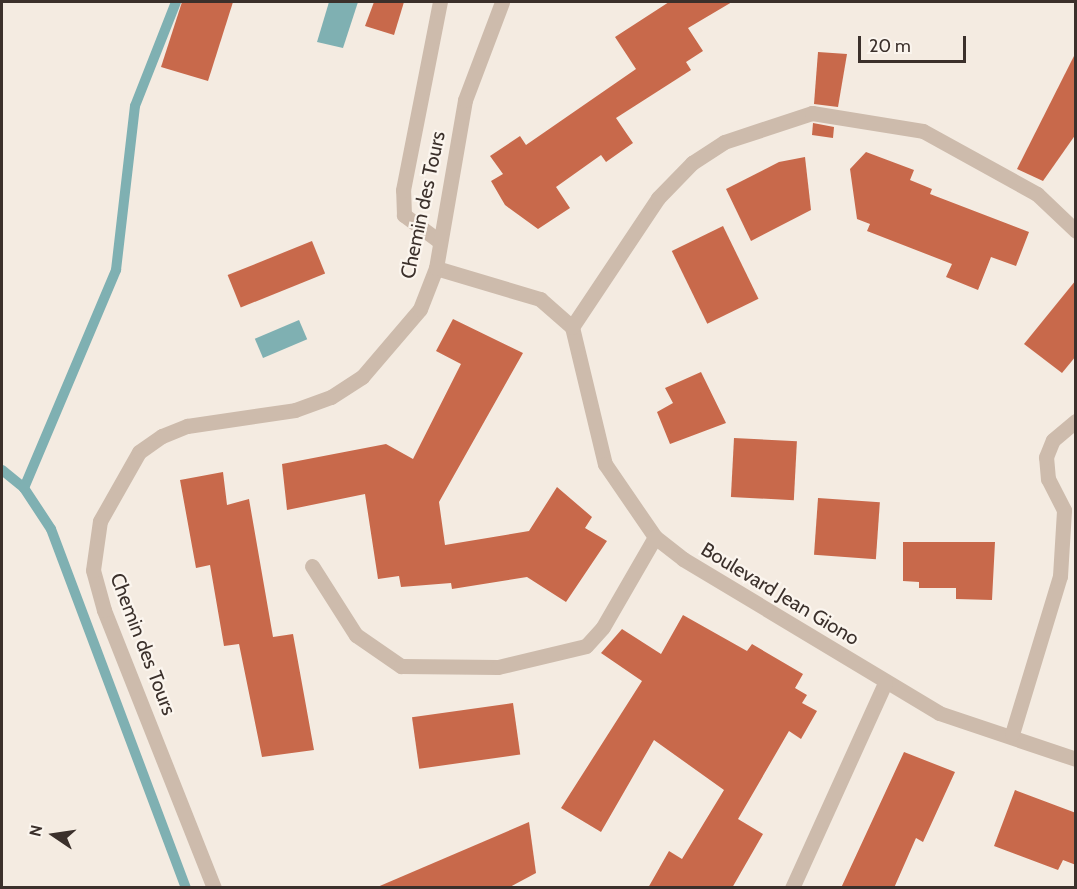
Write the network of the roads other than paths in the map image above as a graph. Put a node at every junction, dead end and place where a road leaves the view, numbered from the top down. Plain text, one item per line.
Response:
1 (440, 2) edge
2 (502, 2) edge
3 (1076, 231) edge
4 (439, 240) junction
5 (436, 268) junction
6 (572, 327) junction
7 (1076, 421) edge
8 (655, 537) junction
9 (312, 566) dead end
10 (885, 683) junction
11 (1012, 734) junction
12 (1076, 759) edge
13 (214, 888) edge
14 (792, 888) edge

1 - 4 street
2 - 4 street, Chemin des Tours
3 - 6 street
4 - 5 street, Chemin des Tours
5 - 6 street
5 - 13 street, Chemin des Tours
6 - 8 street, Boulevard Jean Giono
7 - 11 street
8 - 9 street
8 - 10 street, Boulevard Jean Giono
10 - 11 street, Boulevard Jean Giono
10 - 14 street
11 - 12 street, Boulevard Jean Giono

